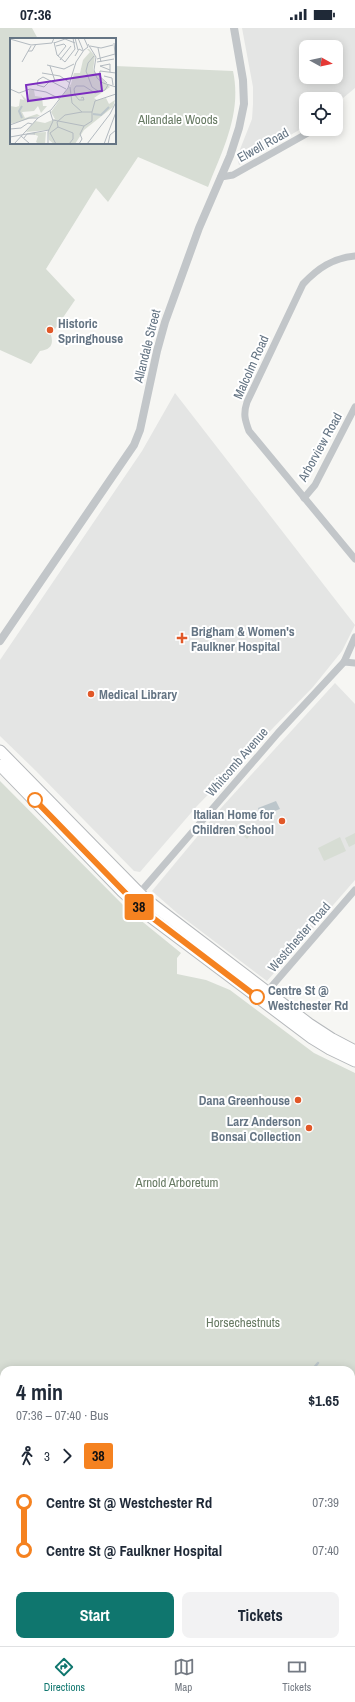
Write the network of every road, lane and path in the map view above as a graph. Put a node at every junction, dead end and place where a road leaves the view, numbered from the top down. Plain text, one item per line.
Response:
1 (234, 28) edge
2 (303, 136) edge
3 (221, 177) junction
4 (355, 256) edge
5 (355, 407) edge
6 (304, 498) junction
7 (355, 558) edge
8 (3, 632) edge
9 (355, 637) edge
10 (0, 641) edge
11 (344, 662) junction
12 (355, 663) edge
13 (0, 751) edge
14 (0, 765) edge
15 (355, 890) edge
16 (136, 897) junction
17 (264, 996) junction
18 (355, 1051) edge
19 (355, 1061) edge

1 - 3 street, Allandale Street
2 - 3 street, Elwell Road
3 - 8 street, Allandale Street
4 - 6 street, Malcolm Road
5 - 6 street, Arborview Road
6 - 7 street, Malcolm Road
8 - 10 street, Allandale Street
9 - 11 street, Whitcomb Avenue
11 - 12 street
11 - 16 street, Whitcomb Avenue
13 - 16 highway
14 - 16 highway
15 - 17 street, Westchester Road
16 - 17 highway
17 - 18 highway
17 - 19 highway

